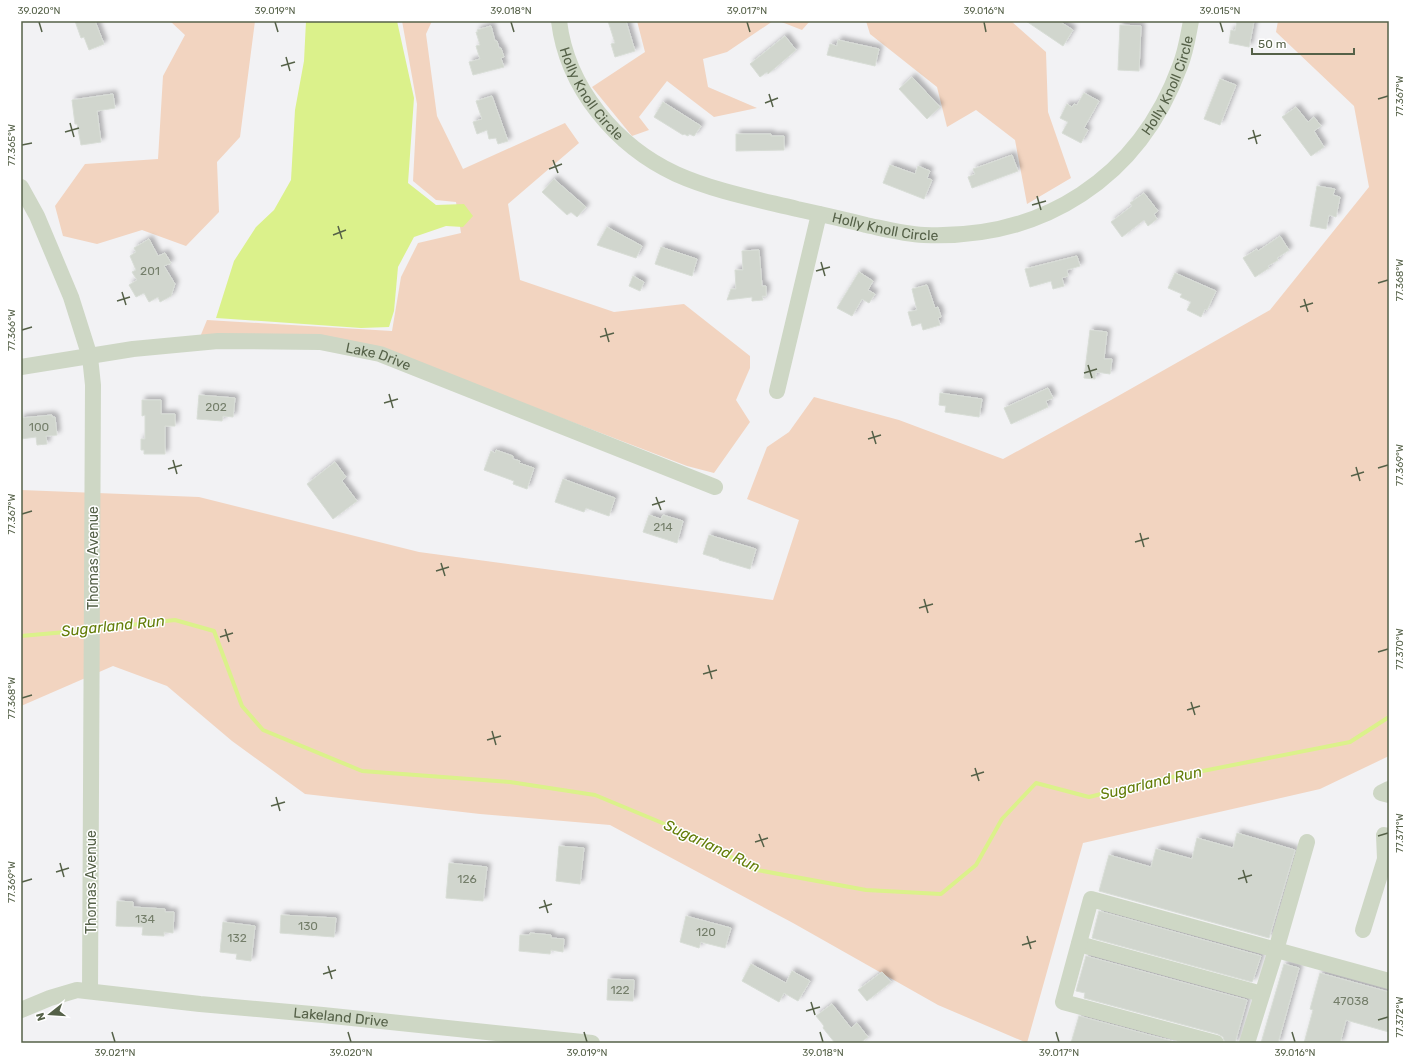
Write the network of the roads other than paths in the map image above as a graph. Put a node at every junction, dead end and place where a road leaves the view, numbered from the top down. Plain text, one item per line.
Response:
1 (559, 21) edge
2 (1192, 21) edge
3 (21, 187) edge
4 (819, 214) junction
5 (90, 357) junction
6 (21, 367) edge
7 (778, 391) dead end
8 (715, 487) dead end
9 (1389, 789) edge
10 (1389, 795) edge
11 (1389, 836) edge
12 (1307, 842) dead end
13 (1388, 860) edge
14 (1363, 930) dead end
15 (1079, 944) junction
16 (1276, 950) junction
17 (1389, 981) edge
18 (90, 992) junction
19 (1262, 994) junction
20 (21, 1010) edge
21 (592, 1043) edge
22 (1216, 1043) edge
23 (1247, 1043) edge

1 - 4 street, Holly Knoll Circle
2 - 4 street, Holly Knoll Circle
3 - 5 street, Thomas Avenue
4 - 7 street
5 - 6 street, Lake Drive
5 - 8 street, Lake Drive
5 - 18 street, Thomas Avenue
9 - 10 street
11 - 13 street
12 - 16 street
13 - 14 street
15 - 16 street
15 - 19 street
15 - 22 street
16 - 17 street
16 - 19 street
18 - 20 street, Lakeland Drive
18 - 21 street, Lakeland Drive
19 - 23 street

